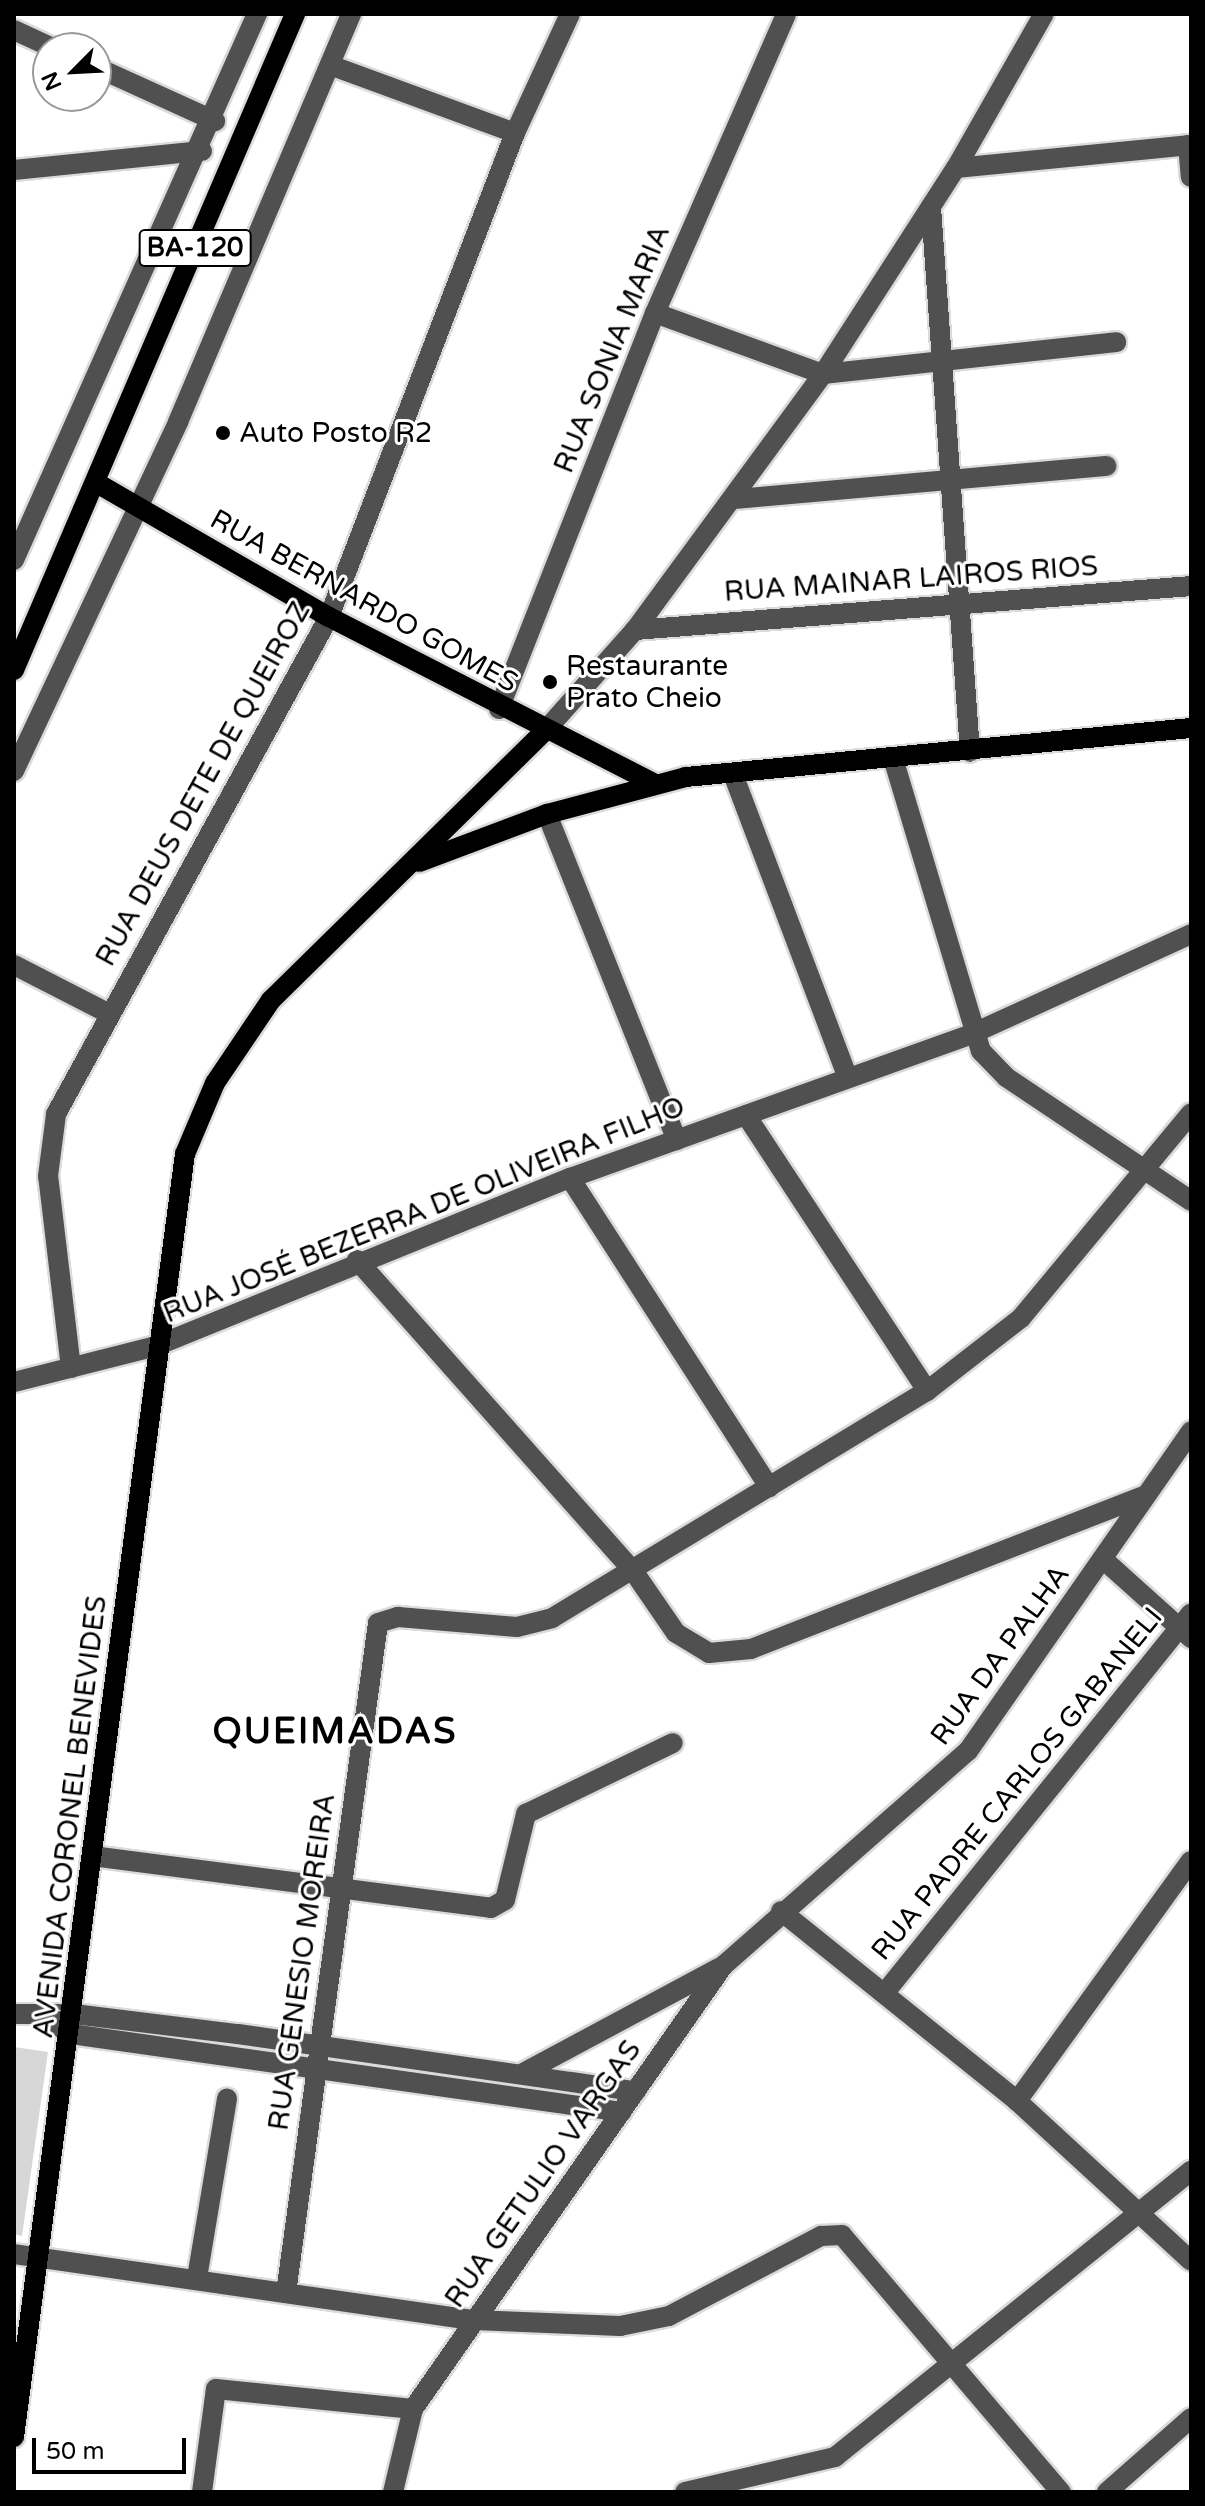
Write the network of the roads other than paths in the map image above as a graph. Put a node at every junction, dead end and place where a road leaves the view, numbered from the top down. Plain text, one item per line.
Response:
1 (257, 14) edge
2 (295, 14) edge
3 (351, 14) edge
4 (570, 14) edge
5 (786, 14) edge
6 (1044, 14) edge
7 (330, 65) junction
8 (112, 74) edge
9 (215, 121) junction
10 (515, 133) junction
11 (1189, 145) edge
12 (202, 151) junction
13 (956, 168) junction
14 (14, 170) edge
15 (1191, 177) edge
16 (931, 207) junction
17 (655, 313) junction
18 (1116, 342) dead end
19 (946, 363) junction
20 (823, 374) junction
21 (1107, 466) dead end
22 (954, 479) junction
23 (95, 482) junction
24 (736, 499) junction
25 (139, 508) junction
26 (14, 560) edge
27 (1191, 586) edge
28 (963, 600) junction
29 (329, 617) junction
30 (635, 630) junction
31 (14, 670) edge
32 (499, 709) junction
33 (1191, 728) edge
34 (545, 731) junction
35 (970, 752) junction
36 (893, 758) junction
37 (14, 771) edge
38 (733, 774) junction
39 (653, 783) junction
40 (547, 814) junction
41 (411, 865) junction
42 (1188, 939) edge
43 (14, 965) edge
44 (108, 1013) junction
45 (974, 1033) junction
46 (848, 1078) junction
47 (1191, 1113) edge
48 (746, 1115) junction
49 (677, 1140) junction
50 (1148, 1170) junction
51 (570, 1178) junction
52 (1191, 1201) edge
53 (357, 1260) junction
54 (156, 1346) junction
55 (71, 1368) junction
56 (14, 1382) edge
57 (927, 1391) junction
58 (1191, 1431) edge
59 (769, 1487) junction
60 (1146, 1495) junction
61 (1104, 1560) junction
62 (634, 1572) junction
63 (1187, 1626) edge
64 (673, 1743) dead end
65 (92, 1856) junction
66 (1191, 1861) edge
67 (340, 1888) junction
68 (781, 1911) junction
69 (723, 1966) junction
70 (887, 1990) junction
71 (14, 2014) edge
72 (73, 2024) junction
73 (319, 2055) junction
74 (523, 2073) junction
75 (636, 2091) junction
76 (227, 2098) dead end
77 (1017, 2101) junction
78 (622, 2112) junction
79 (1191, 2171) edge
80 (1143, 2211) junction
81 (14, 2254) edge
82 (40, 2258) junction
83 (1191, 2261) edge
84 (197, 2278) junction
85 (286, 2293) junction
86 (474, 2320) junction
87 (955, 2366) junction
88 (18, 2377) edge
89 (413, 2409) junction
90 (1191, 2418) edge
91 (14, 2437) edge
92 (202, 2492) edge
93 (393, 2492) edge
94 (685, 2492) edge
95 (1061, 2492) edge
96 (1107, 2492) edge

1 - 9 street
2 - 23 main road, BA-120 / BA-120
3 - 7 street
4 - 10 street, RUA DEUS DETE DE QUEIROZ
5 - 17 street, RUA SONIA MARIA
6 - 13 street
7 - 10 street
7 - 25 street
8 - 9 street
9 - 12 street
10 - 29 street, RUA DEUS DETE DE QUEIROZ
11 - 13 street
11 - 15 street
12 - 14 street
12 - 26 street
13 - 16 street
16 - 19 street
16 - 20 street
17 - 20 street
17 - 32 street, RUA SONIA MARIA
18 - 19 street
19 - 20 street
19 - 22 street
20 - 24 street
21 - 22 street
22 - 24 street
22 - 28 street
23 - 25 main road, RUA BERNARDO GOMES
23 - 31 main road, BA-120 / BA-120
24 - 30 street
25 - 29 main road, RUA BERNARDO GOMES
25 - 37 street
27 - 28 street, RUA MAINAR LAIROS RIOS
28 - 30 street, RUA MAINAR LAIROS RIOS
28 - 35 street
29 - 32 main road, RUA BERNARDO GOMES
29 - 44 street, RUA DEUS DETE DE QUEIROZ
30 - 34 street
32 - 34 main road, RUA BERNARDO GOMES
33 - 35 main road, RUA JOSÉ BEZERRA DE OLIVEIRA FILHO
34 - 39 main road, RUA BERNARDO GOMES
34 - 41 main road, RUA JOSÉ BEZERRA DE OLIVEIRA FILHO
35 - 36 main road, RUA JOSÉ BEZERRA DE OLIVEIRA FILHO
36 - 38 main road, RUA JOSÉ BEZERRA DE OLIVEIRA FILHO
36 - 45 street
38 - 39 main road, RUA JOSÉ BEZERRA DE OLIVEIRA FILHO
38 - 46 street
39 - 40 main road, RUA JOSÉ BEZERRA DE OLIVEIRA FILHO
40 - 41 main road, RUA JOSÉ BEZERRA DE OLIVEIRA FILHO
40 - 49 street
41 - 54 main road, RUA JOSÉ BEZERRA DE OLIVEIRA FILHO
42 - 45 street, RUA JOSÉ BEZERRA DE OLIVEIRA FILHO
43 - 44 street
44 - 55 street, RUA DEUS DETE DE QUEIROZ
45 - 46 street, RUA JOSÉ BEZERRA DE OLIVEIRA FILHO
45 - 50 street
46 - 48 street, RUA JOSÉ BEZERRA DE OLIVEIRA FILHO
47 - 50 street, RUA GENESIO MOREIRA
48 - 49 street, RUA JOSÉ BEZERRA DE OLIVEIRA FILHO
48 - 57 street
49 - 51 street, RUA JOSÉ BEZERRA DE OLIVEIRA FILHO
50 - 52 street
50 - 57 street, RUA GENESIO MOREIRA
51 - 53 street, RUA JOSÉ BEZERRA DE OLIVEIRA FILHO
51 - 59 street
53 - 54 street, RUA JOSÉ BEZERRA DE OLIVEIRA FILHO
53 - 62 street
54 - 55 street
54 - 65 main road, AVENIDA CORONEL BENEVIDES
55 - 56 street
57 - 59 street, RUA GENESIO MOREIRA
58 - 60 street, RUA DA PALHA
59 - 62 street, RUA GENESIO MOREIRA
60 - 61 street, RUA DA PALHA
60 - 62 street
61 - 63 street
61 - 68 street, RUA DA PALHA
62 - 67 street, RUA GENESIO MOREIRA
63 - 70 street, RUA PADRE CARLOS GABANELI
64 - 67 street
65 - 67 street
65 - 72 main road, AVENIDA CORONEL BENEVIDES
66 - 77 street
67 - 73 street, RUA GENESIO MOREIRA
68 - 69 street, RUA GETULIO VARGAS
68 - 70 street
69 - 74 street
69 - 75 street, RUA GETULIO VARGAS
70 - 77 street
71 - 72 street
72 - 73 street
72 - 82 main road, AVENIDA CORONEL BENEVIDES
73 - 74 street
73 - 78 street
73 - 85 street, RUA GENESIO MOREIRA
74 - 75 street
75 - 78 street, RUA GETULIO VARGAS
76 - 84 street
77 - 80 street
78 - 86 street, RUA GETULIO VARGAS
79 - 80 street
80 - 83 street
80 - 87 street
81 - 82 street
82 - 84 street
82 - 88 main road, AVENIDA CORONEL BENEVIDES
84 - 85 street
85 - 86 street
86 - 87 street
86 - 89 street, RUA GETULIO VARGAS
87 - 94 street
87 - 95 street
88 - 91 main road, AVENIDA CORONEL BENEVIDES
89 - 92 street
89 - 93 street, RUA GETULIO VARGAS
90 - 96 street

